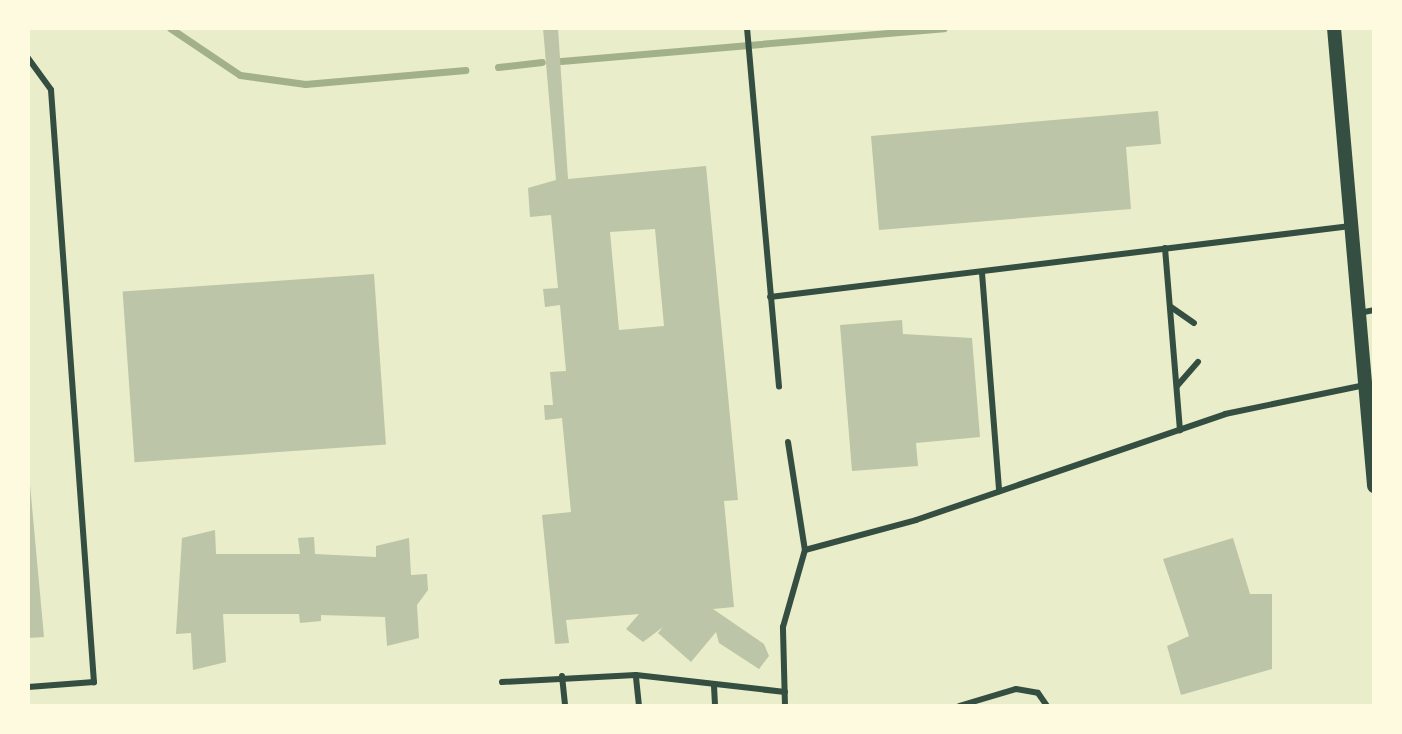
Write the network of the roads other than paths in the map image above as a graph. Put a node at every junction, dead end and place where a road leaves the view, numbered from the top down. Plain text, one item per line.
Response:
1 (747, 28) edge
2 (1334, 28) edge
3 (28, 58) edge
4 (1351, 226) junction
5 (1165, 248) junction
6 (982, 273) junction
7 (770, 297) junction
8 (1170, 307) junction
9 (1366, 312) edge
10 (1194, 323) dead end
11 (1198, 362) dead end
12 (1365, 385) junction
13 (1177, 386) junction
14 (779, 387) dead end
15 (1180, 430) junction
16 (788, 442) dead end
17 (1374, 486) edge
18 (999, 491) junction
19 (805, 550) junction
20 (636, 675) junction
21 (562, 676) junction
22 (502, 682) dead end
23 (714, 686) junction
24 (28, 687) edge
25 (785, 692) junction
26 (565, 706) edge
27 (639, 706) edge
28 (715, 706) edge
29 (785, 706) edge
30 (959, 706) edge
31 (1047, 706) edge

1 - 7 lane
2 - 4 street
3 - 24 lane
4 - 5 lane
4 - 9 street
5 - 6 lane
5 - 8 lane
6 - 7 lane
6 - 18 lane
7 - 14 lane
8 - 10 lane
8 - 13 lane
9 - 12 street
11 - 13 lane
12 - 15 lane
12 - 17 street
13 - 15 lane
15 - 18 lane
16 - 19 lane
18 - 19 lane
19 - 25 lane
20 - 21 lane
20 - 23 lane
20 - 27 lane
21 - 22 lane
21 - 26 lane
23 - 25 lane
23 - 28 lane
25 - 29 lane
30 - 31 lane

